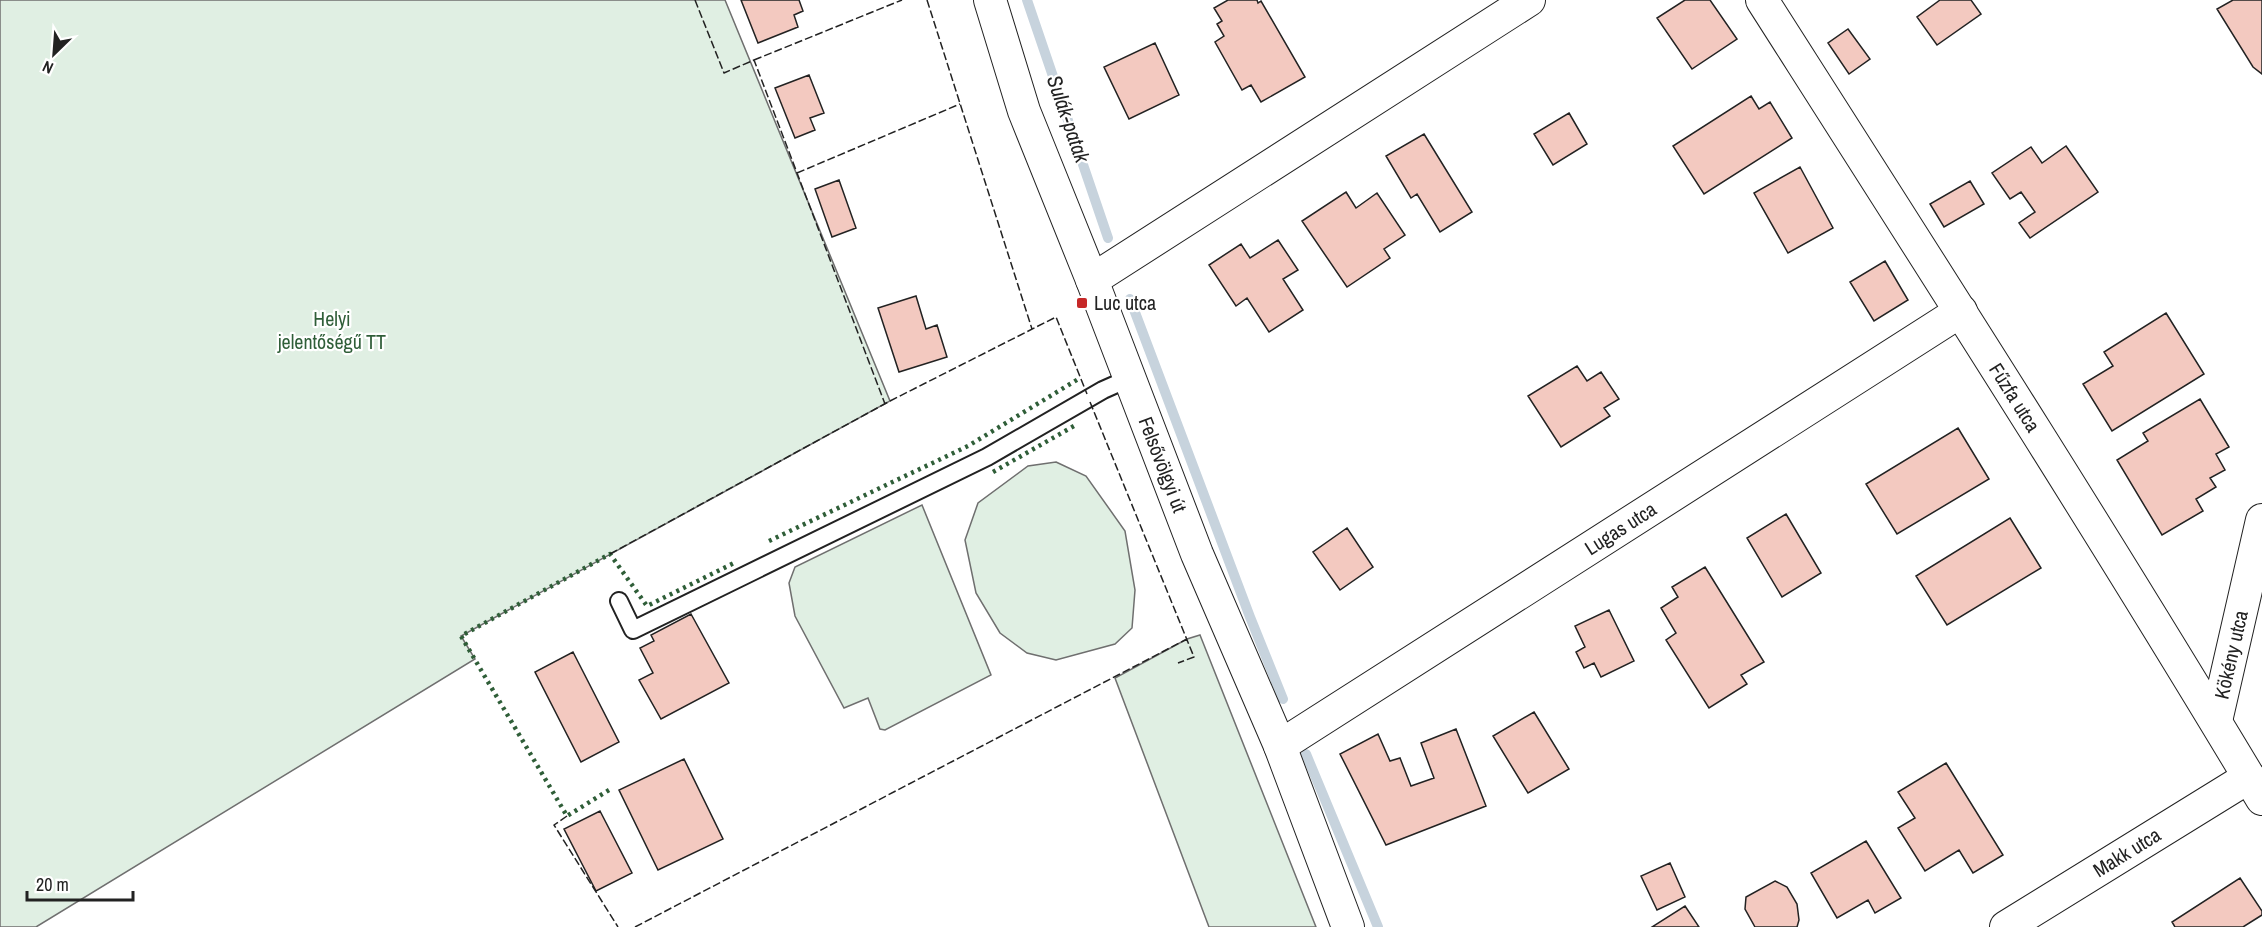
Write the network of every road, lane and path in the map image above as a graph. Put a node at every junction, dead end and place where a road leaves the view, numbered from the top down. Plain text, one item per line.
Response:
1 (990, 0) edge
2 (1529, 0) edge
3 (1762, 0) edge
4 (1092, 280) junction
5 (1961, 311) junction
6 (1130, 378) junction
7 (2262, 520) edge
8 (619, 601) dead end
9 (2216, 721) junction
10 (1280, 746) junction
11 (2255, 788) edge
12 (1348, 927) edge
13 (2006, 927) edge

1 - 4 street, Felsővölgyi út
2 - 4 street
3 - 5 street, Fűzfa utca
4 - 6 street, Felsővölgyi út
5 - 9 street, Fűzfa utca
5 - 10 street, Lugas utca
6 - 8 lane
6 - 10 street, Felsővölgyi út
7 - 9 street, Kökény utca
9 - 11 street, Fűzfa utca
10 - 12 street, Felsővölgyi út
11 - 13 street, Makk utca

